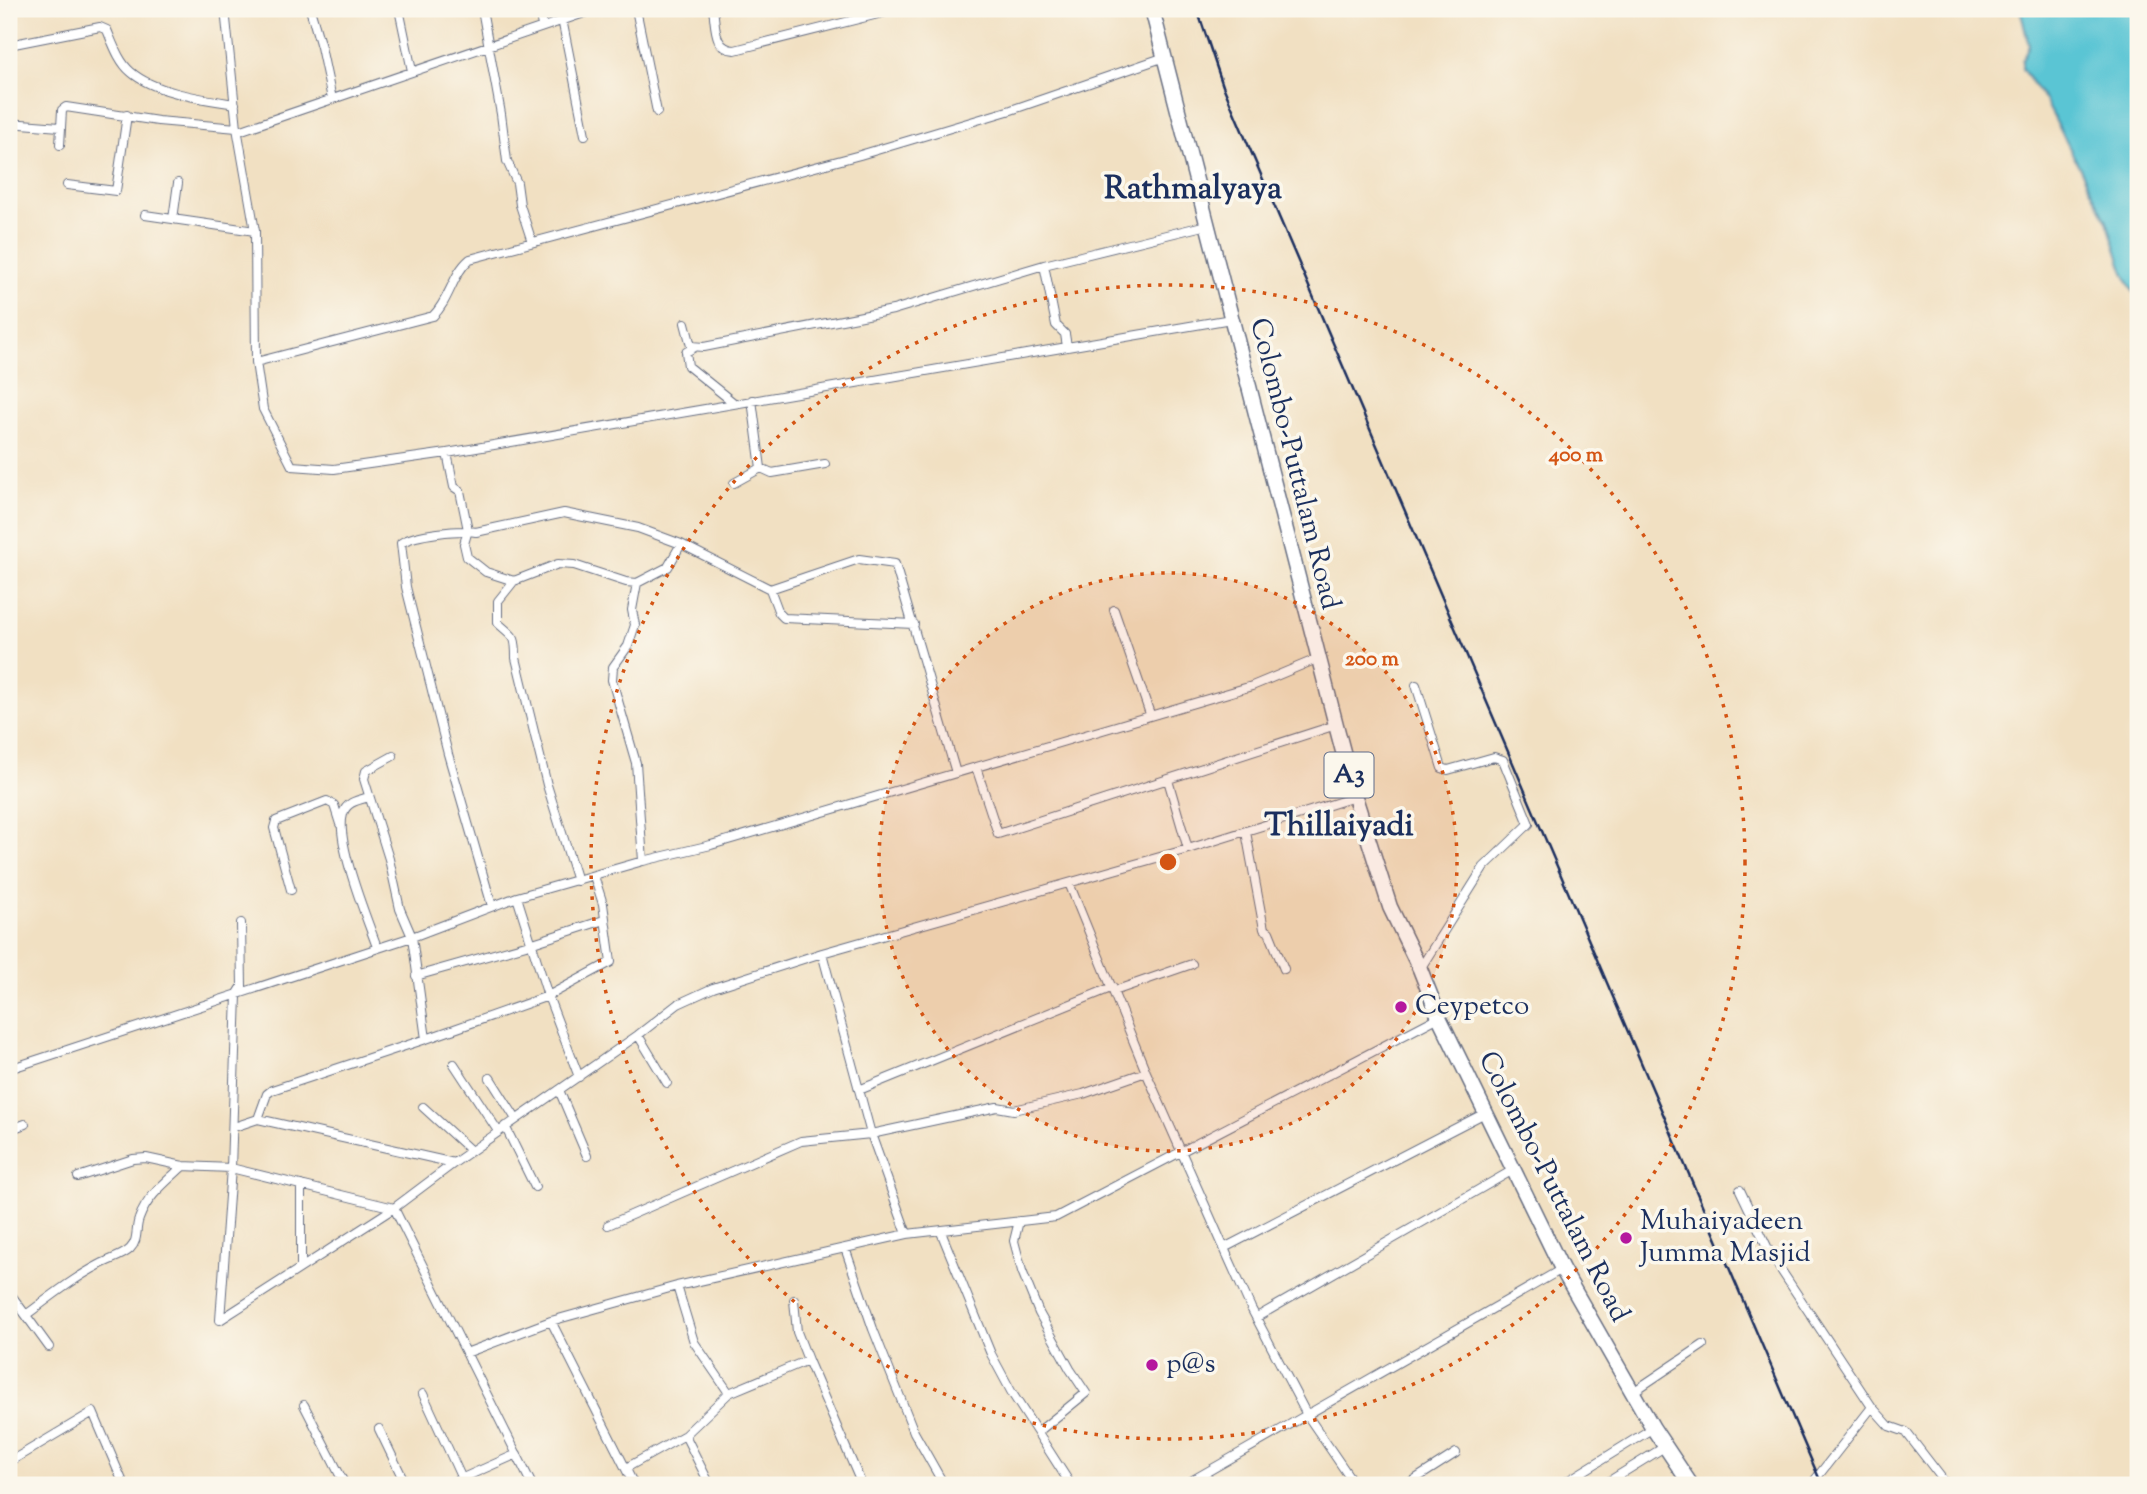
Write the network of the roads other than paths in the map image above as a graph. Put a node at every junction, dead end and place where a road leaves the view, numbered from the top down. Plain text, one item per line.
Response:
1 (225, 9) edge
2 (310, 9) edge
3 (399, 9) edge
4 (482, 9) edge
5 (539, 9) edge
6 (596, 9) edge
7 (636, 9) edge
8 (713, 9) edge
9 (898, 9) edge
10 (1152, 9) edge
11 (562, 19) junction
12 (542, 26) junction
13 (488, 44) junction
14 (9, 45) edge
15 (1166, 57) junction
16 (412, 71) junction
17 (332, 99) junction
18 (235, 104) junction
19 (657, 112) dead end
20 (127, 115) junction
21 (9, 123) edge
22 (60, 127) junction
23 (238, 130) junction
24 (585, 135) dead end
25 (60, 145) dead end
26 (178, 183) dead end
27 (67, 185) dead end
28 (145, 215) dead end
29 (173, 219) junction
30 (1207, 225) junction
31 (255, 231) junction
32 (532, 242) junction
33 (1044, 265) junction
34 (1231, 319) junction
35 (685, 323) dead end
36 (695, 347) junction
37 (1067, 347) junction
38 (256, 362) junction
39 (752, 400) junction
40 (734, 403) junction
41 (447, 453) junction
42 (825, 464) dead end
43 (761, 468) junction
44 (734, 483) dead end
45 (468, 530) junction
46 (681, 544) junction
47 (514, 581) junction
48 (637, 583) junction
49 (770, 589) junction
50 (1114, 610) dead end
51 (914, 624) junction
52 (1319, 658) junction
53 (1416, 684) dead end
54 (1150, 714) junction
55 (1336, 725) junction
56 (393, 756) dead end
57 (975, 767) junction
58 (956, 773) junction
59 (1168, 780) junction
60 (369, 797) junction
61 (1355, 797) junction
62 (342, 830) junction
63 (1245, 832) junction
64 (1188, 849) junction
65 (643, 862) junction
66 (594, 876) junction
67 (577, 881) junction
68 (1069, 883) junction
69 (290, 890) dead end
70 (517, 897) junction
71 (492, 906) junction
72 (604, 920) junction
73 (241, 923) dead end
74 (412, 937) junction
75 (533, 943) junction
76 (377, 947) junction
77 (822, 953) junction
78 (1192, 964) dead end
79 (1284, 969) dead end
80 (1420, 970) junction
81 (416, 976) junction
82 (1114, 989) junction
83 (237, 995) junction
84 (548, 996) junction
85 (1439, 1017) junction
86 (639, 1035) junction
87 (426, 1039) junction
88 (454, 1064) dead end
89 (9, 1069) edge
90 (1146, 1072) junction
91 (579, 1077) junction
92 (490, 1078) dead end
93 (667, 1083) dead end
94 (559, 1090) junction
95 (859, 1090) junction
96 (423, 1107) dead end
97 (1485, 1113) junction
98 (258, 1119) junction
99 (516, 1119) junction
100 (25, 1124) dead end
101 (234, 1127) junction
102 (501, 1129) junction
103 (9, 1130) edge
104 (872, 1135) junction
105 (1182, 1150) junction
106 (471, 1151) junction
107 (587, 1156) dead end
108 (454, 1163) junction
109 (183, 1166) junction
110 (231, 1168) junction
111 (1513, 1170) junction
112 (78, 1177) dead end
113 (301, 1185) junction
114 (535, 1187) dead end
115 (1740, 1190) dead end
116 (394, 1208) junction
117 (1019, 1221) junction
118 (608, 1225) dead end
119 (941, 1232) junction
120 (907, 1234) junction
121 (845, 1248) junction
122 (1224, 1248) junction
123 (301, 1267) junction
124 (1562, 1269) junction
125 (677, 1286) junction
126 (9, 1292) edge
127 (794, 1300) dead end
128 (26, 1315) junction
129 (1258, 1317) junction
130 (551, 1321) junction
131 (1443, 1338) dead end
132 (1703, 1345) dead end
133 (49, 1347) dead end
134 (466, 1353) junction
135 (808, 1360) junction
136 (1633, 1392) junction
137 (729, 1393) junction
138 (423, 1394) dead end
139 (304, 1405) dead end
140 (1872, 1407) junction
141 (1307, 1415) junction
142 (1654, 1428) junction
143 (379, 1429) dead end
144 (1038, 1432) junction
145 (685, 1435) junction
146 (1666, 1446) junction
147 (1456, 1453) dead end
148 (517, 1454) junction
149 (9, 1462) edge
150 (626, 1468) junction
151 (462, 1479) junction
152 (124, 1485) edge
153 (345, 1485) edge
154 (406, 1485) edge
155 (447, 1485) edge
156 (532, 1485) edge
157 (634, 1485) edge
158 (710, 1485) edge
159 (862, 1485) edge
160 (944, 1485) edge
161 (1071, 1485) edge
162 (1184, 1485) edge
163 (1355, 1485) edge
164 (1406, 1485) edge
165 (1561, 1485) edge
166 (1603, 1485) edge
167 (1691, 1485) edge
168 (1811, 1485) edge
169 (1947, 1485) edge

1 - 18 street
2 - 17 street
3 - 16 street
4 - 13 street
5 - 12 street
6 - 11 street
7 - 19 street
8 - 9 street
10 - 15 highway, Colombo-Puttalam Road / A3
11 - 12 street
11 - 24 street
12 - 13 street
13 - 16 street
13 - 32 street
14 - 18 street
15 - 30 highway, Colombo-Puttalam Road / A3
15 - 32 street
16 - 17 street
17 - 23 street
18 - 23 street
20 - 22 street
20 - 23 street
20 - 27 street
21 - 22 street
22 - 25 street
23 - 31 street
26 - 29 street
28 - 29 street
29 - 31 street
30 - 33 street
30 - 34 highway, Colombo-Puttalam Road / A3
31 - 38 street
32 - 38 street
33 - 36 street
33 - 37 street
34 - 37 street
34 - 52 highway, Colombo-Puttalam Road / A3
35 - 36 street
36 - 40 street
37 - 39 street
38 - 41 street
39 - 40 street
39 - 43 street
40 - 41 street
41 - 45 street
42 - 43 street
43 - 44 street
45 - 46 street
45 - 47 street
45 - 71 street
46 - 48 street
46 - 49 street
47 - 48 street
47 - 67 street
48 - 65 street
49 - 51 street
49 - 51 street
50 - 54 street
51 - 58 street
52 - 54 street
52 - 55 highway, Colombo-Puttalam Road / A3
53 - 80 street
54 - 57 street
55 - 59 street
55 - 61 highway, Colombo-Puttalam Road / A3
56 - 60 street
57 - 58 street
57 - 59 street
58 - 65 street
59 - 64 street
60 - 62 street
60 - 74 street
61 - 63 street
61 - 80 highway, Colombo-Puttalam Road / A3
62 - 69 street
62 - 76 street
63 - 64 street
63 - 79 street
64 - 68 street
65 - 66 street
66 - 67 street
66 - 72 street
67 - 70 street
68 - 77 street
68 - 82 street
70 - 71 street
70 - 75 street
71 - 74 street
72 - 75 street
72 - 84 street
73 - 83 street
74 - 76 street
74 - 81 street
75 - 81 street
75 - 84 street
76 - 83 street
77 - 86 street
77 - 95 street
78 - 82 street
80 - 85 highway, Colombo-Puttalam Road / A3
81 - 87 street
82 - 90 street
82 - 95 street
83 - 89 street
83 - 101 street
84 - 87 street
84 - 91 street
85 - 97 highway, Colombo-Puttalam Road / A3
85 - 105 street
86 - 91 street
86 - 93 street
87 - 98 street
88 - 102 street
90 - 104 street
90 - 105 street
91 - 94 street
92 - 99 street
94 - 99 street
94 - 107 street
95 - 104 street
96 - 106 street
97 - 111 highway, Colombo-Puttalam Road / A3
97 - 122 street
98 - 101 street
98 - 108 street
99 - 102 street
100 - 103 street
101 - 110 street
102 - 106 street
102 - 114 street
104 - 118 street
104 - 120 street
105 - 117 street
105 - 122 street
106 - 108 street
108 - 116 street
109 - 110 street
109 - 112 street
109 - 128 street
110 - 113 street
110 - 123 street
111 - 124 highway, Colombo-Puttalam Road / A3
111 - 129 street
113 - 116 street
113 - 123 street
115 - 140 street
116 - 123 street
116 - 134 street
117 - 119 street
117 - 144 street
119 - 120 street
119 - 144 street
120 - 121 street
121 - 125 street
121 - 160 street
122 - 129 street
124 - 136 highway, Colombo-Puttalam Road / A3
124 - 141 street
125 - 130 street
125 - 137 street
126 - 128 street
127 - 135 street
128 - 133 street
129 - 141 street
130 - 134 street
130 - 150 street
131 - 141 street
132 - 136 street
134 - 148 street
135 - 137 street
135 - 159 street
136 - 142 highway, Colombo-Puttalam Road / A3
137 - 145 street
138 - 151 street
139 - 153 street
140 - 168 street
140 - 169 street
141 - 162 street
141 - 163 street
142 - 146 highway, Colombo-Puttalam Road / A3
142 - 165 street
143 - 154 street
144 - 161 street
145 - 150 street
145 - 158 street
146 - 166 street
146 - 167 highway, Colombo-Puttalam Road / A3
147 - 164 street
148 - 151 street
148 - 156 street
149 - 152 street
150 - 157 street
151 - 155 street

